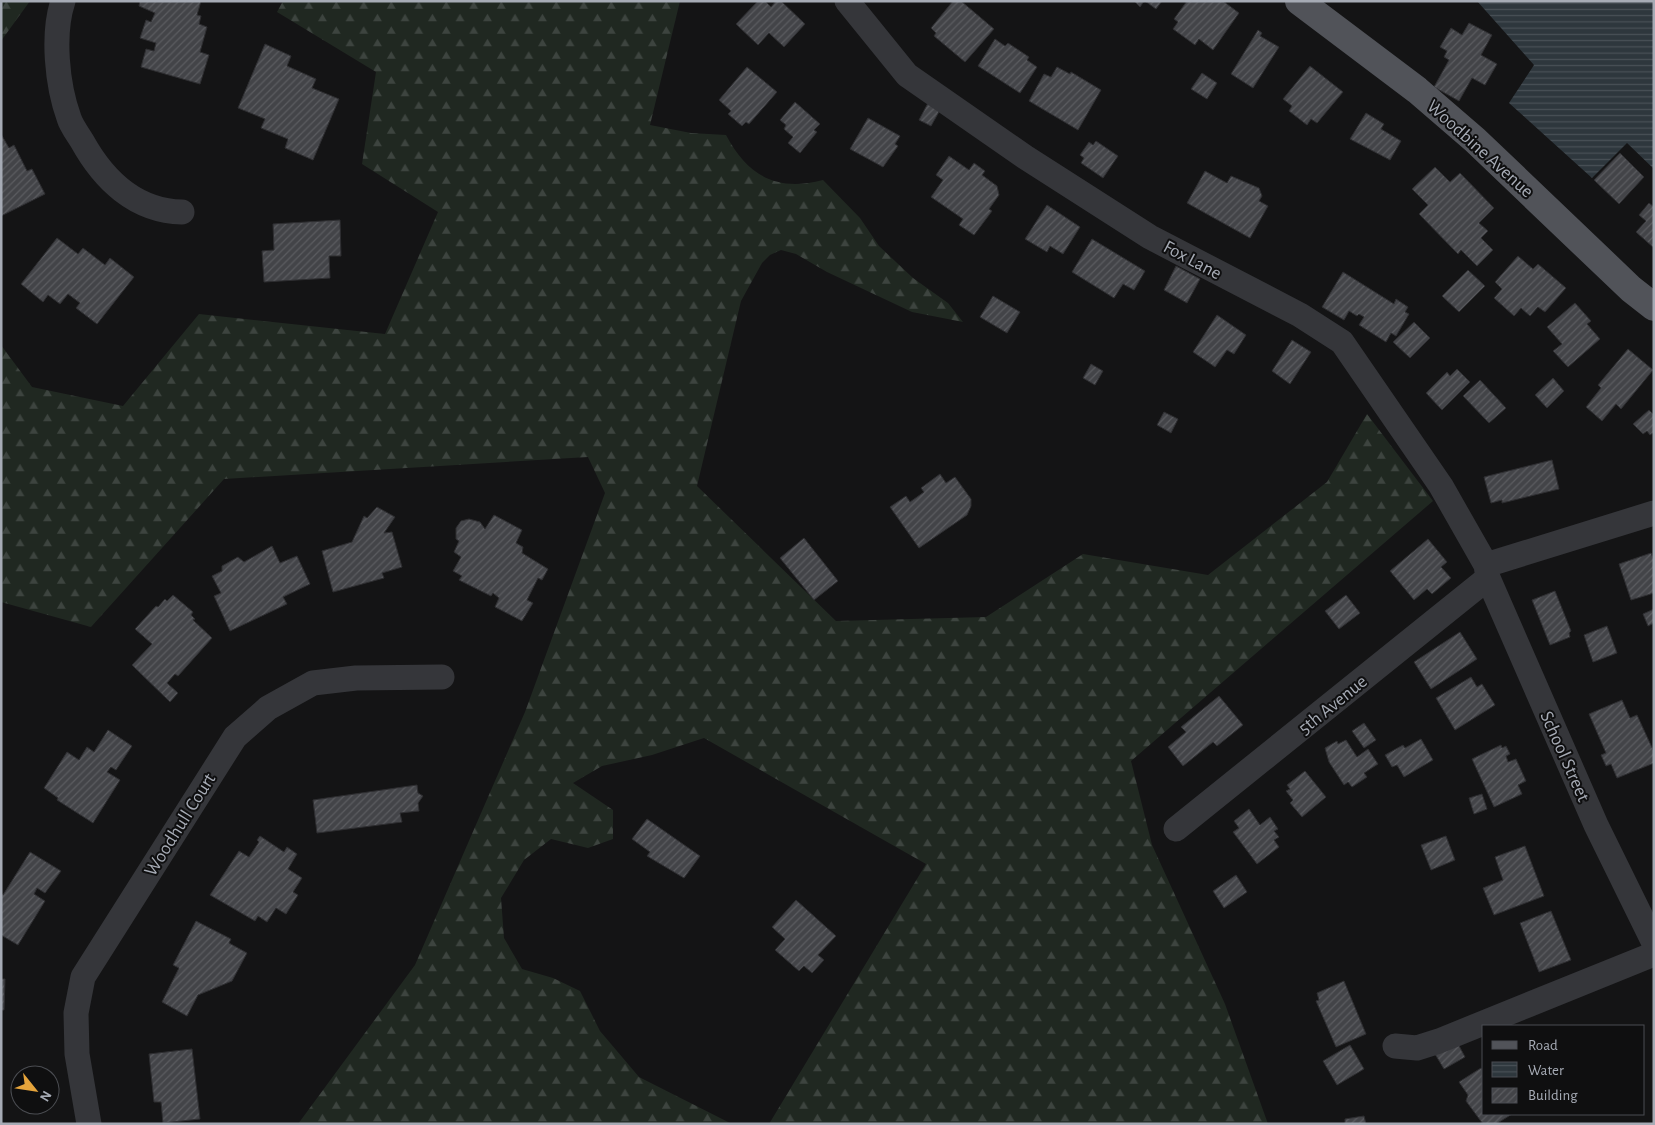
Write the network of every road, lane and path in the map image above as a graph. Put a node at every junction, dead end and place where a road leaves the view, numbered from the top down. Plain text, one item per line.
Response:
1 (63, 1) edge
2 (846, 1) edge
3 (1298, 1) edge
4 (182, 212) dead end
5 (1654, 307) edge
6 (1654, 513) edge
7 (1487, 572) junction
8 (442, 677) dead end
9 (1176, 829) dead end
10 (1654, 943) edge
11 (1654, 954) edge
12 (1396, 1046) dead end
13 (89, 1124) edge

1 - 4 street
2 - 7 street, Fox Lane
3 - 5 main road, Woodbine Avenue
6 - 7 street, 5th Avenue
7 - 9 street, 5th Avenue
7 - 10 street, School Street
8 - 13 street, Woodhull Court
11 - 12 street

